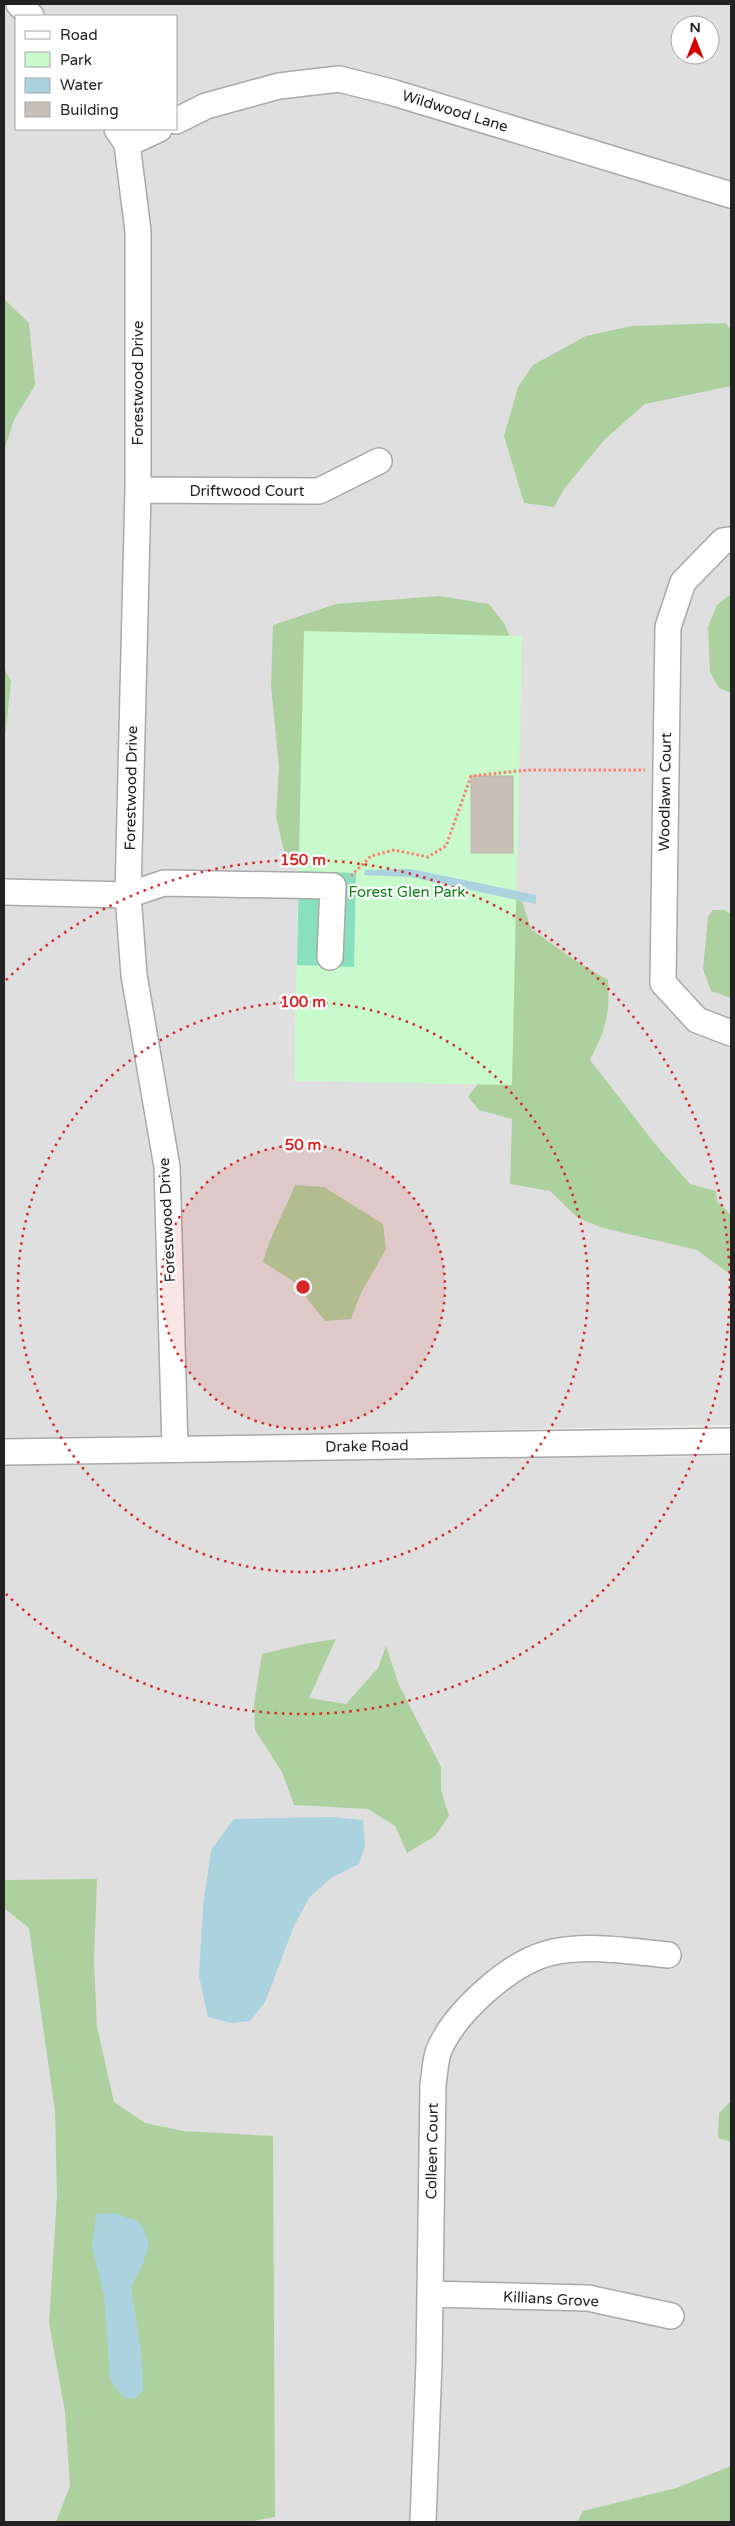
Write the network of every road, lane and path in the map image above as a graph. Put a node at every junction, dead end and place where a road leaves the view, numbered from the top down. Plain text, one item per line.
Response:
1 (19, 4) edge
2 (30, 15) edge
3 (178, 119) edge
4 (154, 130) edge
5 (122, 137) edge
6 (731, 195) edge
7 (379, 461) dead end
8 (138, 490) junction
9 (731, 540) edge
10 (666, 770) junction
11 (333, 886) junction
12 (4, 892) edge
13 (128, 895) junction
14 (330, 957) dead end
15 (731, 1033) edge
16 (731, 1441) edge
17 (175, 1448) junction
18 (4, 1452) edge
19 (668, 1955) dead end
20 (430, 2294) junction
21 (671, 2316) dead end
22 (423, 2522) edge

1 - 2 street
3 - 6 street, Wildwood Lane
4 - 5 street
5 - 8 street, Forestwood Drive
7 - 8 street, Driftwood Court
8 - 13 street, Forestwood Drive
9 - 10 street, Woodlawn Court
10 - 11 path
10 - 15 street, Woodlawn Court
11 - 13 street
11 - 14 street
12 - 13 street
13 - 17 street, Forestwood Drive
16 - 17 street, Drake Road
17 - 18 street, Drake Road
19 - 20 street, Colleen Court
20 - 21 street, Killians Grove
20 - 22 street, Colleen Court

